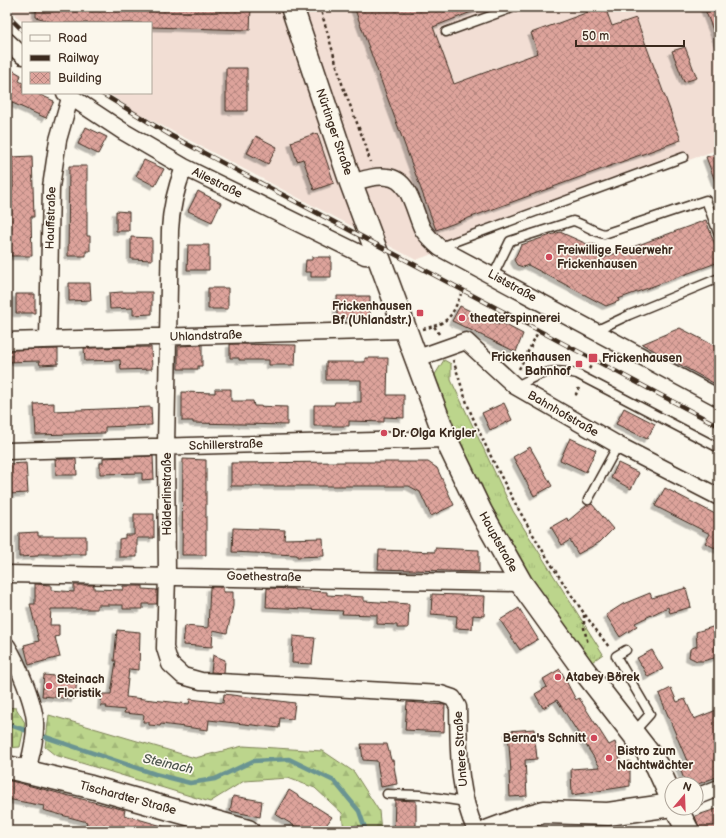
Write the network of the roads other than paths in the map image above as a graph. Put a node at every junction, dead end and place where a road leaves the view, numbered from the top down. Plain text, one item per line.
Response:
1 (292, 7) edge
2 (515, 7) edge
3 (446, 32) dead end
4 (7, 42) edge
5 (22, 55) edge
6 (67, 95) edge
7 (684, 157) dead end
8 (184, 167) junction
9 (351, 183) junction
10 (719, 235) edge
11 (440, 248) junction
12 (377, 257) junction
13 (493, 276) junction
14 (719, 278) edge
15 (404, 330) junction
16 (594, 332) junction
17 (169, 338) junction
18 (48, 340) junction
19 (7, 341) edge
20 (415, 359) junction
21 (515, 386) junction
22 (719, 398) edge
23 (446, 439) junction
24 (618, 445) junction
25 (166, 446) junction
26 (719, 448) edge
27 (7, 450) edge
28 (719, 498) edge
29 (588, 500) dead end
30 (7, 574) edge
31 (167, 575) junction
32 (521, 583) junction
33 (7, 646) edge
34 (626, 650) dead end
35 (350, 689) joint
36 (632, 733) junction
37 (17, 769) edge
38 (664, 781) edge
39 (719, 788) edge
40 (387, 794) dead end
41 (704, 794) edge
42 (466, 802) junction
43 (664, 806) edge
44 (680, 816) edge
45 (248, 831) edge
46 (476, 831) edge
47 (489, 831) edge
48 (688, 831) edge

1 - 9 main road, Nürtinger Straße
2 - 3 lane
4 - 5 street
6 - 8 street, Ailestraße
6 - 18 street, Hauffstraße
7 - 11 lane
8 - 12 street, Ailestraße
8 - 17 street, Hölderlinstraße
9 - 11 street, Liststraße
9 - 12 main road, Nürtinger Straße
10 - 13 lane
11 - 13 street, Liststraße
12 - 15 main road, Hauptstraße
13 - 16 street, Liststraße
14 - 16 lane
15 - 17 street, Uhlandstraße
15 - 20 main road, Hauptstraße
16 - 22 street, Liststraße
17 - 18 street, Uhlandstraße
17 - 25 street, Hölderlinstraße
18 - 19 street, Uhlandstraße
20 - 21 street, Bahnhofstraße
20 - 23 main road, Hauptstraße
21 - 24 street, Bahnhofstraße
21 - 26 lane
23 - 25 street, Schillerstraße
23 - 32 main road, Hauptstraße
24 - 28 street, Bahnhofstraße
24 - 29 lane
25 - 27 street, Schillerstraße
25 - 31 street, Hölderlinstraße
30 - 31 street, Goethestraße
31 - 32 street, Goethestraße
31 - 35 street, Hölderlinstraße
32 - 36 main road, Hauptstraße
33 - 37 street
34 - 36 lane
35 - 42 street, Untere Straße
36 - 38 main road, Hauptstraße
37 - 45 main road, Tischardter Straße
39 - 41 street
40 - 42 lane
42 - 46 street, Untere Straße
43 - 47 main road
44 - 48 main road

